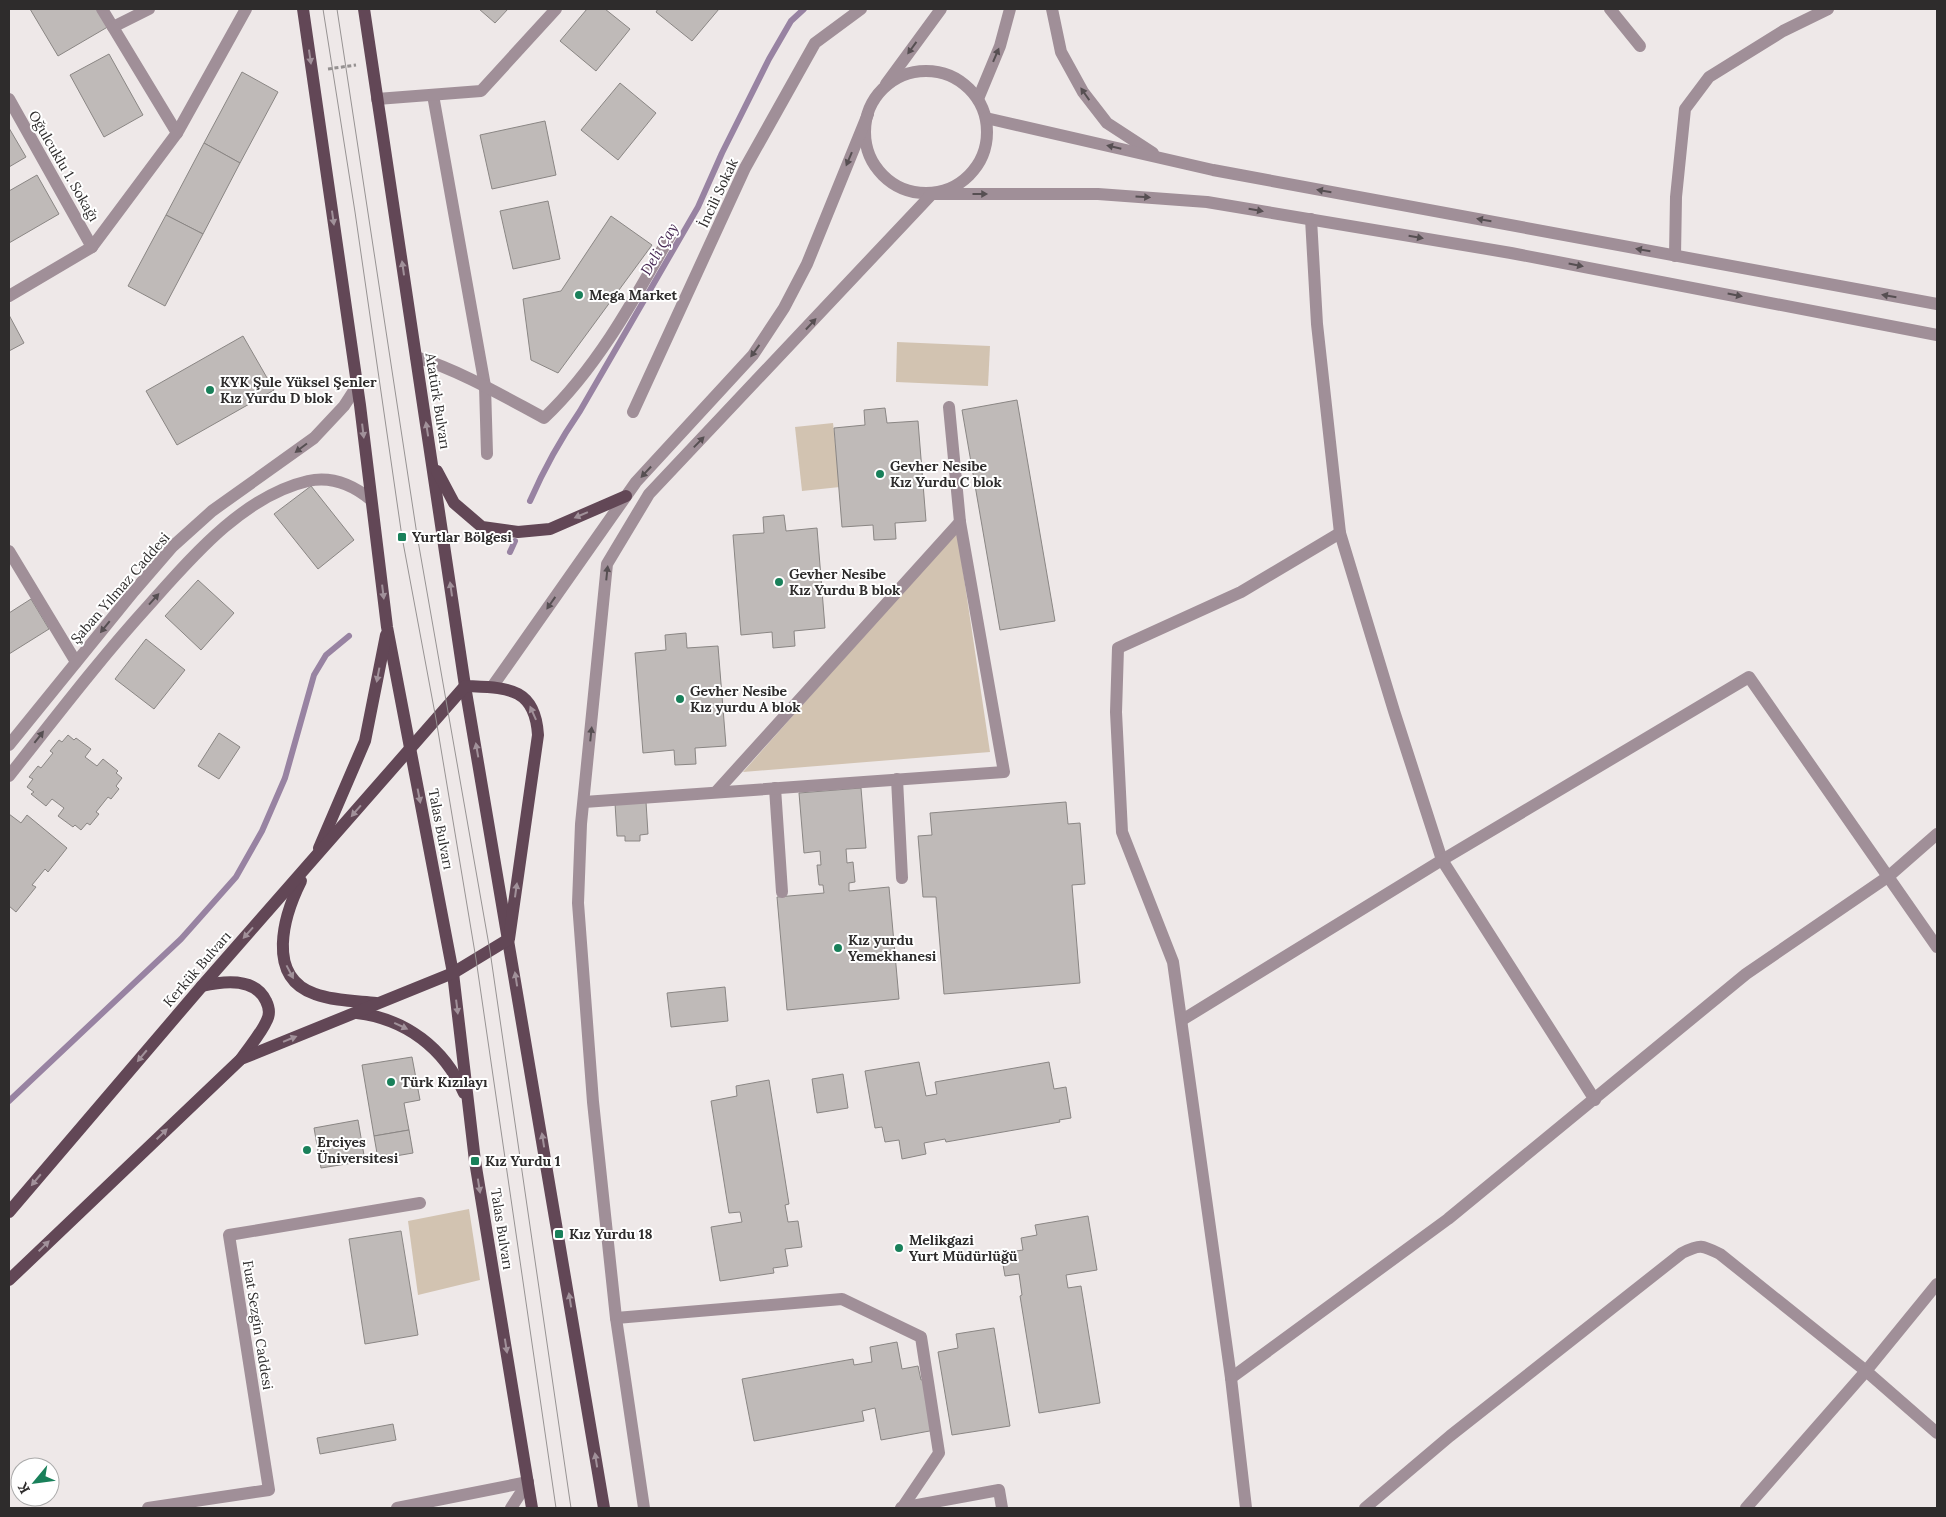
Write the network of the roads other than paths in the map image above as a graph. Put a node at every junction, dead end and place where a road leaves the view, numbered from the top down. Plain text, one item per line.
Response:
1 (102, 9) edge
2 (149, 9) edge
3 (246, 9) edge
4 (303, 9) edge
5 (364, 9) edge
6 (556, 9) edge
7 (861, 9) edge
8 (941, 9) edge
9 (1010, 9) edge
10 (1052, 9) edge
11 (1610, 9) edge
12 (1828, 9) edge
13 (112, 27) junction
14 (1640, 46) dead end
15 (433, 95) junction
16 (877, 96) junction
17 (9, 99) edge
18 (378, 99) junction
19 (978, 99) junction
20 (868, 114) junction
21 (986, 118) junction
22 (177, 133) junction
23 (1161, 158) junction
24 (932, 194) junction
25 (1311, 219) junction
26 (671, 234) dead end
27 (92, 247) junction
28 (1675, 256) junction
29 (9, 296) edge
30 (1937, 304) edge
31 (1937, 335) edge
32 (416, 357) junction
33 (357, 386) junction
34 (484, 386) junction
35 (949, 407) dead end
36 (633, 412) dead end
37 (487, 454) dead end
38 (432, 462) junction
39 (626, 496) junction
40 (372, 500) junction
41 (960, 522) junction
42 (1340, 533) junction
43 (9, 552) edge
44 (387, 627) junction
45 (76, 662) junction
46 (465, 686) junction
47 (492, 687) junction
48 (9, 745) edge
49 (410, 748) junction
50 (9, 776) edge
51 (897, 779) junction
52 (776, 788) junction
53 (716, 792) junction
54 (584, 802) junction
55 (1937, 834) edge
56 (1442, 860) junction
57 (313, 861) junction
58 (1889, 876) junction
59 (902, 878) dead end
60 (782, 892) dead end
61 (509, 939) junction
62 (1937, 947) edge
63 (453, 973) junction
64 (202, 986) junction
65 (378, 1003) junction
66 (355, 1013) junction
67 (1182, 1020) junction
68 (241, 1059) junction
69 (1595, 1100) junction
70 (468, 1102) junction
71 (420, 1203) dead end
72 (9, 1212) edge
73 (9, 1280) edge
74 (1937, 1284) edge
75 (616, 1318) junction
76 (1866, 1371) junction
77 (1231, 1378) junction
78 (1937, 1433) edge
79 (528, 1482) junction
80 (148, 1508) edge
81 (397, 1508) edge
82 (511, 1508) edge
83 (532, 1508) edge
84 (604, 1508) edge
85 (644, 1508) edge
86 (901, 1508) edge
87 (1002, 1508) edge
88 (1246, 1508) edge
89 (1365, 1508) edge
90 (1746, 1508) edge

1 - 13 street
2 - 13 street
3 - 22 street
4 -> 33 main road
5 - 18 main road, Atatürk Bulvarı
6 - 15 street
7 - 36 street, İncili Sokak
8 -> 16 street
19 -> 9 street
23 -> 10 street
11 - 14 street
12 - 28 street
13 - 22 street
15 - 18 street
15 - 34 street
16 - 19 street
16 - 20 street
17 - 27 street, Oğulcuklu 1. Sokağı
32 -> 18 main road, Atatürk Bulvarı
19 - 21 street
20 - 24 street
20 -> 39 street
23 -> 21 street
21 - 24 street
22 - 27 street
28 -> 23 street
24 -> 25 street
54 -> 24 street
25 -> 31 street
25 - 42 street
26 - 34 street
27 - 29 street
30 -> 28 street
32 - 34 street
38 -> 32 main road, Atatürk Bulvarı
33 -> 40 main road
33 -> 45 street, Şaban Yılmaz Caddesi
34 - 37 street
35 - 41 street
39 -> 38 main road
46 -> 38 main road, Atatürk Bulvarı
39 -> 47 street
40 -> 44 main road
50 -> 40 street
41 - 51 street
41 - 53 street
42 - 56 street
42 - 67 street
43 - 45 street
44 - 49 main road
44 -> 57 main road
45 - 48 street, Şaban Yılmaz Caddesi
46 - 47 main road
46 - 49 main road, Kerkük Bulvarı
61 -> 46 main road, Atatürk Bulvarı
61 -> 47 main road
49 -> 57 main road, Kerkük Bulvarı
49 -> 63 main road, Talas Bulvarı
51 - 52 street
51 - 59 street
52 - 53 street
52 - 60 street
53 - 54 street
54 - 75 street
55 - 58 street
56 - 58 street
56 - 67 street
56 - 69 street
57 -> 64 main road, Kerkük Bulvarı
57 -> 65 main road
58 - 62 street
58 - 69 street
61 - 63 main road
84 -> 61 main road
63 - 65 main road
63 -> 70 main road, Talas Bulvarı
64 - 68 main road
64 -> 72 main road, Kerkük Bulvarı
65 - 66 main road
68 -> 66 main road
66 -> 70 main road
67 - 77 street
73 -> 68 main road
69 - 77 street
70 -> 79 main road, Talas Bulvarı
71 - 80 street, Fuat Sezgin Caddesi
74 - 76 street
75 - 85 street
75 - 86 street
76 - 78 street
76 - 89 street
76 - 90 street
77 - 88 street
79 - 81 street
79 - 82 street
79 - 83 main road, Talas Bulvarı
86 - 87 street

